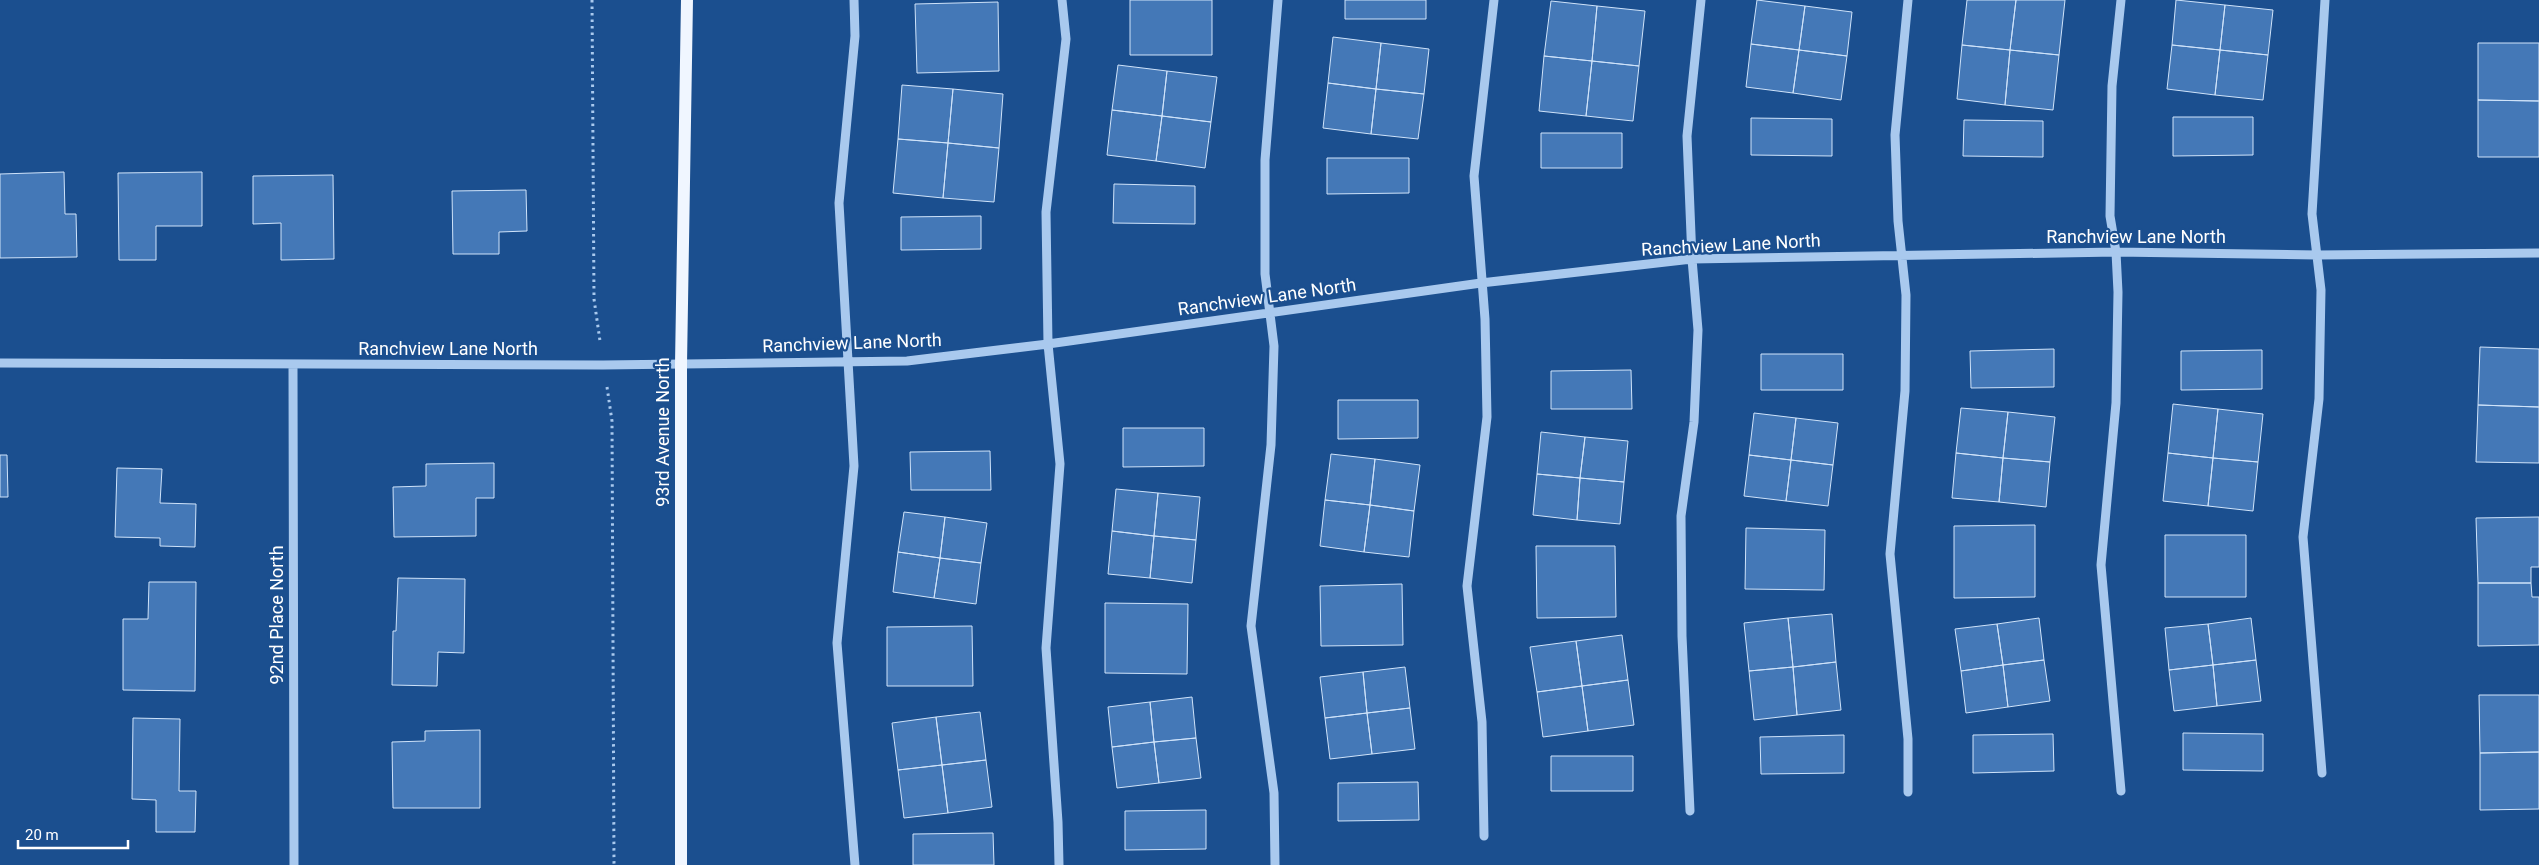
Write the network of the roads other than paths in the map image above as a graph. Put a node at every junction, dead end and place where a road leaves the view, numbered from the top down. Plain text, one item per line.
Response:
1 (686, 0) edge
2 (854, 0) edge
3 (1062, 0) edge
4 (1278, 0) edge
5 (1494, 0) edge
6 (1701, 0) edge
7 (1908, 0) edge
8 (2121, 0) edge
9 (2325, 0) edge
10 (2116, 252) junction
11 (2539, 253) edge
12 (1901, 254) junction
13 (2317, 255) junction
14 (1692, 259) junction
15 (1481, 283) junction
16 (1269, 313) junction
17 (1048, 344) junction
18 (848, 362) junction
19 (0, 364) edge
20 (680, 364) junction
21 (293, 365) junction
22 (2322, 773) dead end
23 (2121, 791) dead end
24 (1908, 792) dead end
25 (1690, 811) dead end
26 (1484, 836) dead end
27 (294, 865) edge
28 (682, 865) edge
29 (855, 865) edge
30 (1059, 865) edge
31 (1275, 865) edge

1 - 20 main road, 93rd Avenue North
2 - 18 street
3 - 17 street
4 - 16 street
5 - 15 street
6 - 14 street
7 - 12 street
8 - 10 street
9 - 13 street
10 - 12 street, Ranchview Lane North
10 - 13 street, Ranchview Lane North
10 - 23 street
11 - 13 street, Ranchview Lane North
12 - 14 street, Ranchview Lane North
12 - 24 street
13 - 22 street
14 - 15 street, Ranchview Lane North
14 - 25 street
15 - 16 street, Ranchview Lane North
15 - 26 street
16 - 17 street, Ranchview Lane North
16 - 31 street
17 - 18 street, Ranchview Lane North
17 - 30 street
18 - 20 street, Ranchview Lane North
18 - 29 street
19 - 21 street, Ranchview Lane North
20 - 21 street, Ranchview Lane North
20 - 28 main road, 93rd Avenue North
21 - 27 street, 92nd Place North

